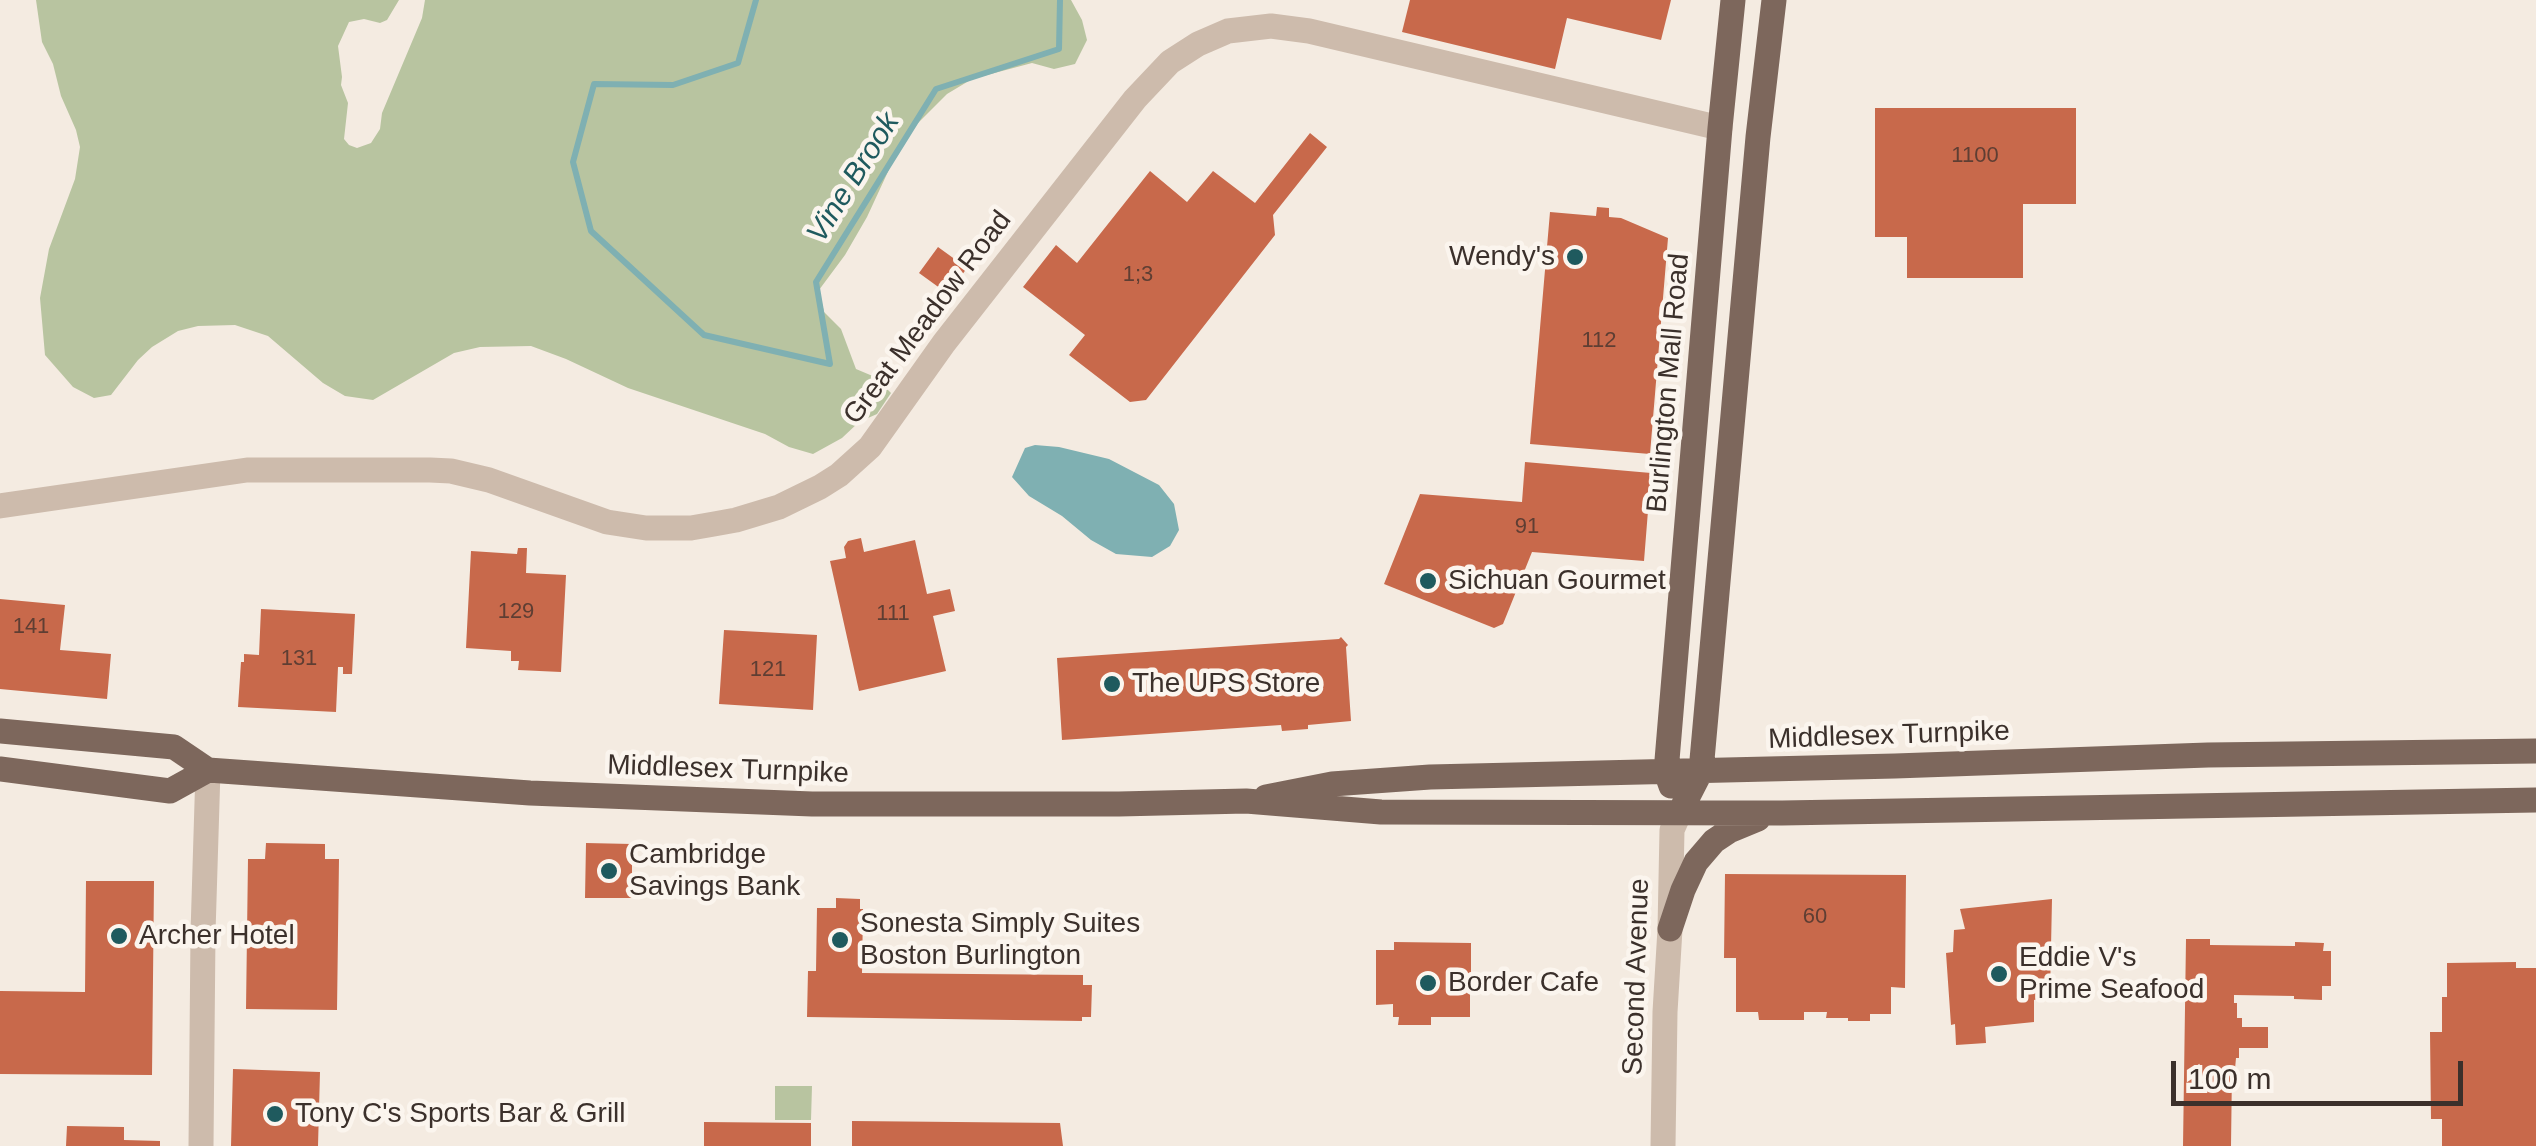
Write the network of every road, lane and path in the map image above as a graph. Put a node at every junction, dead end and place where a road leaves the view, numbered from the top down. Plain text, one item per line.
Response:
1 (1734, 0) edge
2 (1774, 0) edge
3 (1720, 128) junction
4 (1758, 136) junction
5 (0, 506) edge
6 (3, 731) edge
7 (2536, 751) edge
8 (0, 769) edge
9 (208, 770) junction
10 (1701, 771) junction
11 (1666, 772) junction
12 (2536, 800) edge
13 (1246, 801) junction
14 (1680, 812) junction
15 (1782, 814) junction
16 (1670, 929) junction
17 (201, 1146) edge
18 (1663, 1146) edge

1 - 3 main road, Burlington Mall Road
2 - 4 main road
3 - 4 main road
3 - 5 street, Great Meadow Road
3 - 11 main road, Burlington Mall Road
4 - 10 main road
6 - 8 main road
6 - 9 main road, Middlesex Turnpike
7 - 10 main road, Middlesex Turnpike
8 - 9 main road, Middlesex Turnpike
9 - 13 main road, Middlesex Turnpike
9 - 17 street
10 - 11 main road, Middlesex Turnpike
10 - 14 main road
11 - 13 main road, Middlesex Turnpike
11 - 14 main road
12 - 15 main road, Middlesex Turnpike
13 - 14 main road, Middlesex Turnpike
14 - 15 main road, Middlesex Turnpike
14 - 16 street, Second Avenue
15 - 16 main road
16 - 18 street, Second Avenue

